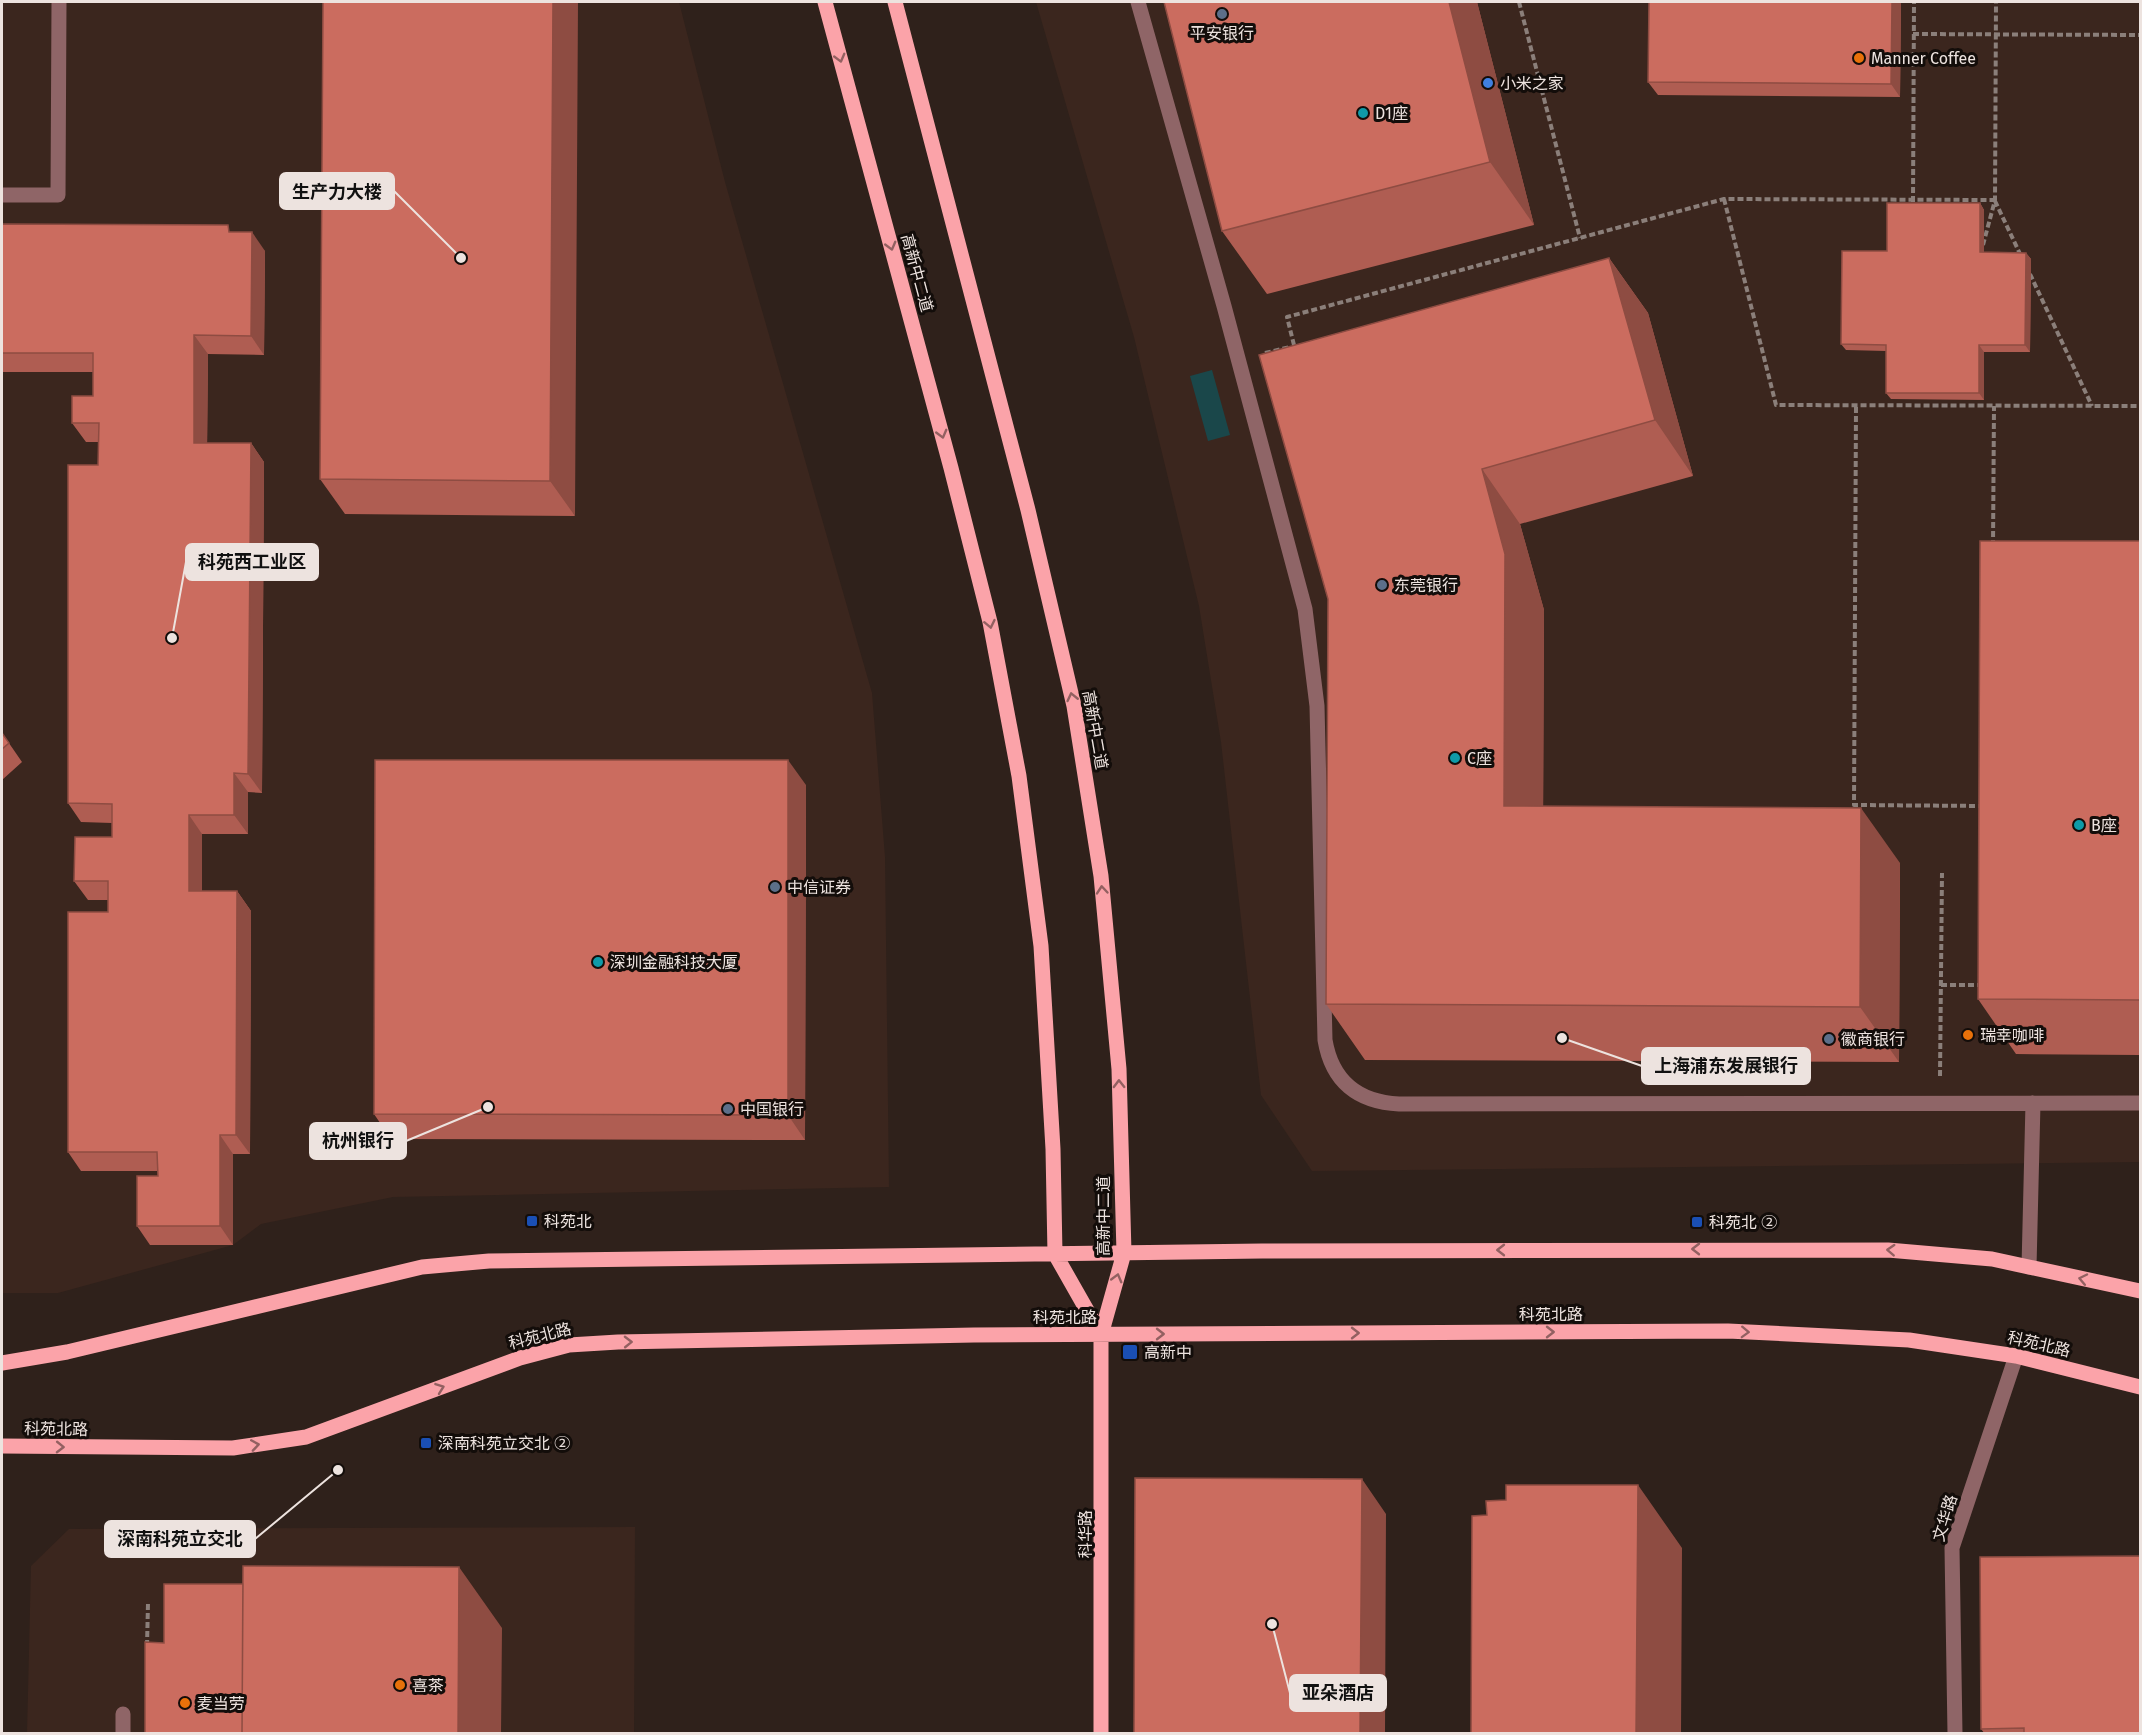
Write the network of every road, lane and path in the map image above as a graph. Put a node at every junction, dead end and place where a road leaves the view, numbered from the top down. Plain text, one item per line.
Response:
1 (59, 2) edge
2 (825, 2) edge
3 (896, 2) edge
4 (1138, 2) edge
5 (1519, 2) edge
6 (1914, 2) edge
7 (1996, 2) edge
8 (1913, 34) junction
9 (1996, 35) junction
10 (2140, 35) edge
11 (2, 195) edge
12 (1724, 199) junction
13 (1913, 200) junction
14 (1995, 200) junction
15 (1915, 211) edge
16 (1580, 238) junction
17 (1983, 246) edge
18 (1306, 342) edge
19 (1294, 345) junction
20 (1239, 361) junction
21 (1944, 395) edge
22 (1944, 406) junction
23 (1994, 406) junction
24 (2092, 406) junction
25 (2140, 406) edge
26 (1856, 407) junction
27 (1994, 547) edge
28 (1992, 806) edge
29 (1942, 873) dead end
30 (1941, 985) junction
31 (1993, 985) edge
32 (1940, 1102) junction
33 (2033, 1102) junction
34 (2140, 1103) edge
35 (1124, 1253) junction
36 (1055, 1254) junction
37 (2029, 1267) junction
38 (2140, 1292) edge
39 (1101, 1335) junction
40 (2016, 1356) junction
41 (2, 1363) edge
42 (2140, 1387) edge
43 (2, 1446) edge
44 (148, 1603) dead end
45 (147, 1650) edge
46 (123, 1714) dead end
47 (123, 1734) edge
48 (1101, 1734) edge
49 (1955, 1734) edge

1 - 11 street
2 -> 36 main road, 高新中二道
35 -> 3 main road, 高新中二道
4 - 20 street
5 - 16 path
6 - 8 path
7 - 9 path
8 - 9 path
8 - 13 path
9 - 10 path
9 - 14 path
12 - 13 path
12 - 16 path
12 - 26 path
13 - 14 path
13 - 15 path
14 - 17 path
14 - 24 path
16 - 19 path
18 - 19 path
19 - 20 path
20 - 32 street
21 - 22 path
22 - 23 path
22 - 26 path
23 - 24 path
23 - 27 path
24 - 25 path
26 - 28 path
29 - 30 path
30 - 31 path
30 - 32 path
32 - 33 street
33 - 34 street
33 - 37 street
35 - 36 main road
37 -> 35 main road
39 -> 35 main road, 高新中二道
36 - 39 main road, 高新中二道
36 - 41 main road
38 -> 37 main road
39 -> 40 main road, 科苑北路
43 -> 39 main road, 科苑北路
39 - 48 main road, 科华路
40 - 42 main road, 科苑北路
40 - 49 street, 文华路
44 - 45 path
46 - 47 street

